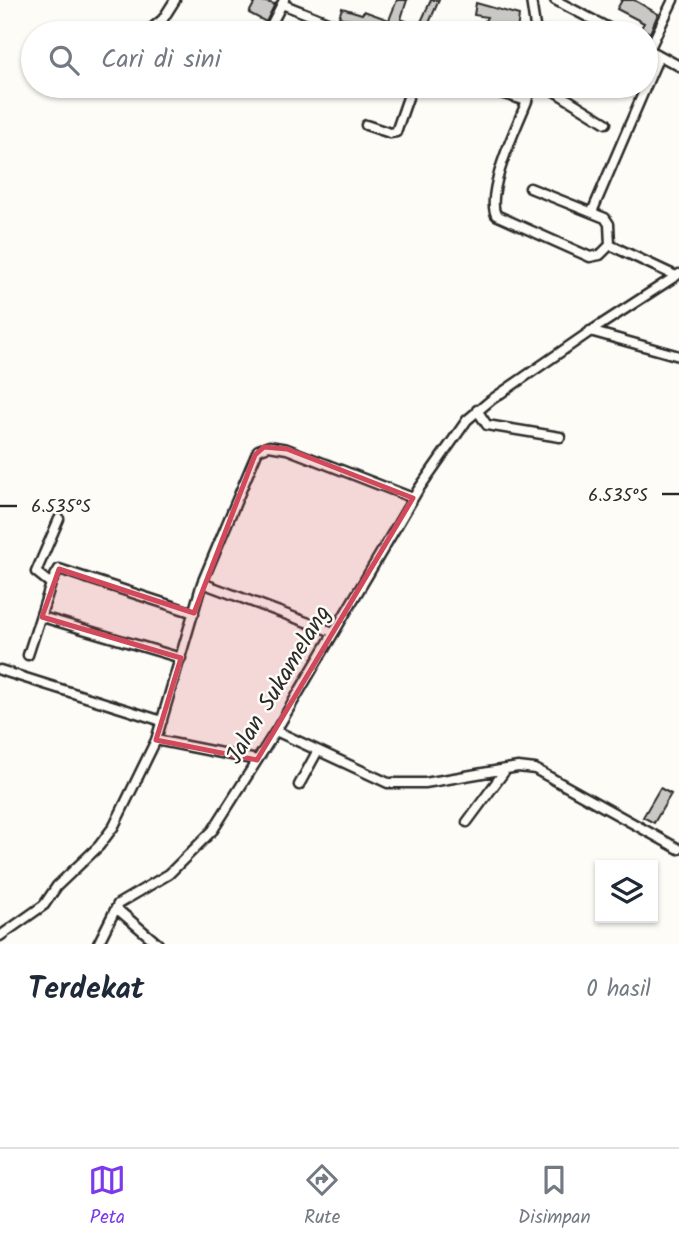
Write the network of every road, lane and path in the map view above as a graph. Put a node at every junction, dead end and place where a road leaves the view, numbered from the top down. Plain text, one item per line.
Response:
1 (175, 0) edge
2 (531, 0) edge
3 (555, 0) edge
4 (673, 0) edge
5 (283, 2) edge
6 (161, 21) edge
7 (273, 21) edge
8 (327, 21) edge
9 (534, 21) edge
10 (595, 21) edge
11 (658, 28) edge
12 (659, 56) edge
13 (679, 66) edge
14 (408, 98) edge
15 (517, 98) edge
16 (528, 98) edge
17 (565, 98) edge
18 (641, 98) edge
19 (527, 101) junction
20 (606, 124) dead end
21 (366, 125) dead end
22 (530, 188) dead end
23 (592, 212) junction
24 (610, 245) junction
25 (678, 275) edge
26 (590, 331) junction
27 (679, 356) edge
28 (476, 412) junction
29 (560, 437) dead end
30 (413, 498) junction
31 (59, 519) dead end
32 (51, 583) junction
33 (202, 583) junction
34 (194, 613) junction
35 (42, 617) junction
36 (333, 632) junction
37 (28, 655) dead end
38 (181, 659) junction
39 (0, 670) edge
40 (162, 721) junction
41 (276, 731) junction
42 (156, 740) junction
43 (317, 752) junction
44 (257, 760) junction
45 (504, 772) junction
46 (299, 785) dead end
47 (467, 822) dead end
48 (679, 849) edge
49 (116, 908) junction
50 (0, 936) edge
51 (98, 944) edge
52 (158, 944) edge

1 - 6 street
2 - 9 street
3 - 10 street
4 - 11 street
5 - 7 street
5 - 8 street
12 - 13 street
14 - 21 street
15 - 19 street
16 - 19 street
17 - 20 street
18 - 23 street
19 - 24 street
22 - 23 street
23 - 24 street
24 - 25 street
25 - 26 street
26 - 27 street
26 - 28 street
28 - 29 street
28 - 30 street, Jalan Sukamelang
30 - 33 street
30 - 36 street, Jalan Sukamelang
31 - 32 street
32 - 34 street
32 - 35 street
33 - 34 street
33 - 36 street
34 - 38 street
35 - 37 street
35 - 38 street
36 - 41 street, Jalan Sukamelang
38 - 40 street
39 - 40 street
40 - 42 street
41 - 43 street
41 - 44 street, Jalan Sukamelang
42 - 44 street
42 - 50 street
43 - 45 street
43 - 46 street
44 - 49 street, Jalan Sukamelang
45 - 47 street
45 - 48 street
49 - 51 street, Jalan Sukamelang
49 - 52 street

